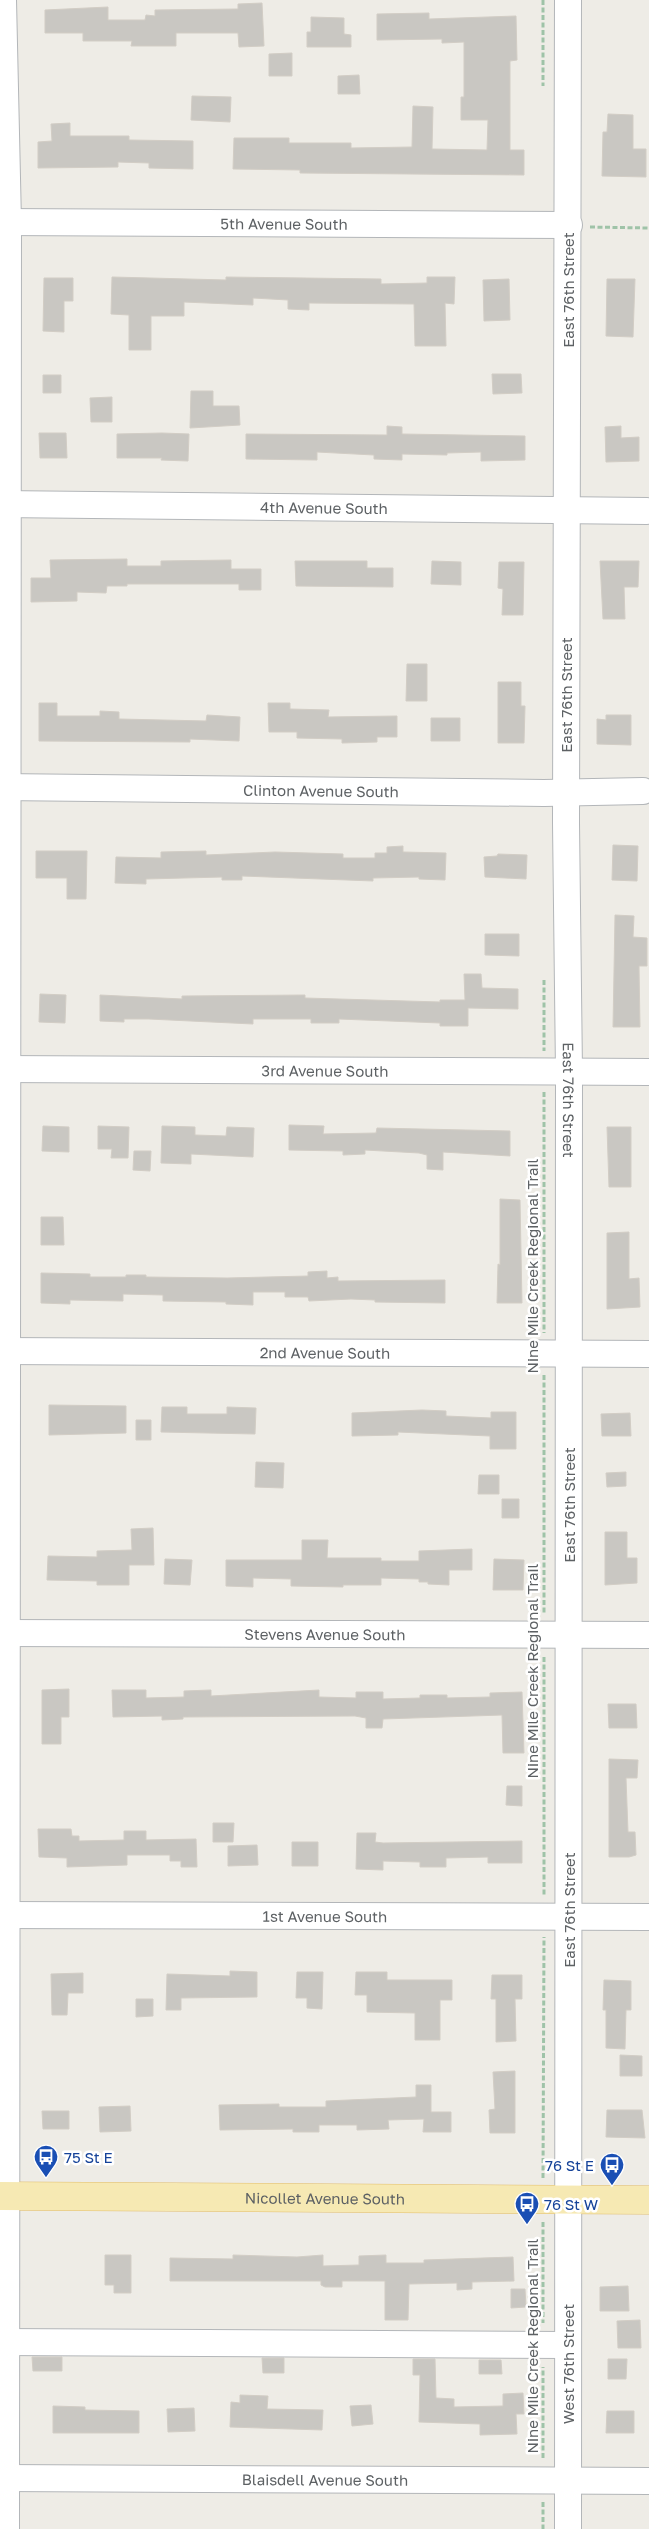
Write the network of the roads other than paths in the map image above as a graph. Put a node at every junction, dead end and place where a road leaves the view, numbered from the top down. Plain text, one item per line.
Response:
1 (3, 0) edge
2 (568, 0) edge
3 (4, 222) edge
4 (578, 226) junction
5 (3, 504) edge
6 (566, 511) junction
7 (647, 511) dead end
8 (3, 787) edge
9 (643, 791) dead end
10 (566, 793) junction
11 (3, 1069) edge
12 (556, 1072) junction
13 (649, 1072) edge
14 (3, 1351) edge
15 (556, 1353) junction
16 (649, 1354) edge
17 (3, 1633) edge
18 (556, 1634) junction
19 (649, 1635) edge
20 (3, 1915) edge
21 (556, 1917) junction
22 (649, 1918) edge
23 (3, 2196) edge
24 (556, 2200) junction
25 (649, 2200) edge
26 (3, 2342) edge
27 (556, 2345) junction
28 (3, 2478) edge
29 (556, 2480) junction
30 (649, 2481) edge
31 (6, 2529) edge
32 (568, 2529) edge

1 - 3 street
2 - 4 street, East 76th Street
3 - 4 street, 5th Avenue South
3 - 5 street
4 - 6 street, East 76th Street
5 - 6 street, 4th Avenue South
5 - 8 street
6 - 7 street, 4th Avenue South
6 - 10 street, East 76th Street
8 - 10 street, Clinton Avenue South
8 - 11 street
9 - 10 street, Clinton Avenue South
10 - 12 street, East 76th Street
11 - 12 street, 3rd Avenue South
11 - 14 street
12 - 13 street, 3rd Avenue South
12 - 15 street, East 76th Street
14 - 15 street, 2nd Avenue South
14 - 17 street
15 - 16 street, 2nd Avenue South
15 - 18 street, East 76th Street
17 - 18 street, Stevens Avenue South
17 - 20 street
18 - 19 street, Stevens Avenue South
18 - 21 street, East 76th Street
20 - 21 street, 1st Avenue South
20 - 23 street
21 - 22 street, 1st Avenue South
21 - 24 street, East 76th Street
23 - 24 main road, Nicollet Avenue South
23 - 26 street
24 - 25 main road, Nicollet Avenue South
24 - 27 street, West 76th Street
26 - 27 street
26 - 28 street
27 - 29 street, West 76th Street
28 - 29 street, Blaisdell Avenue South
28 - 31 street
29 - 30 street, Blaisdell Avenue South
29 - 32 street, West 76th Street

